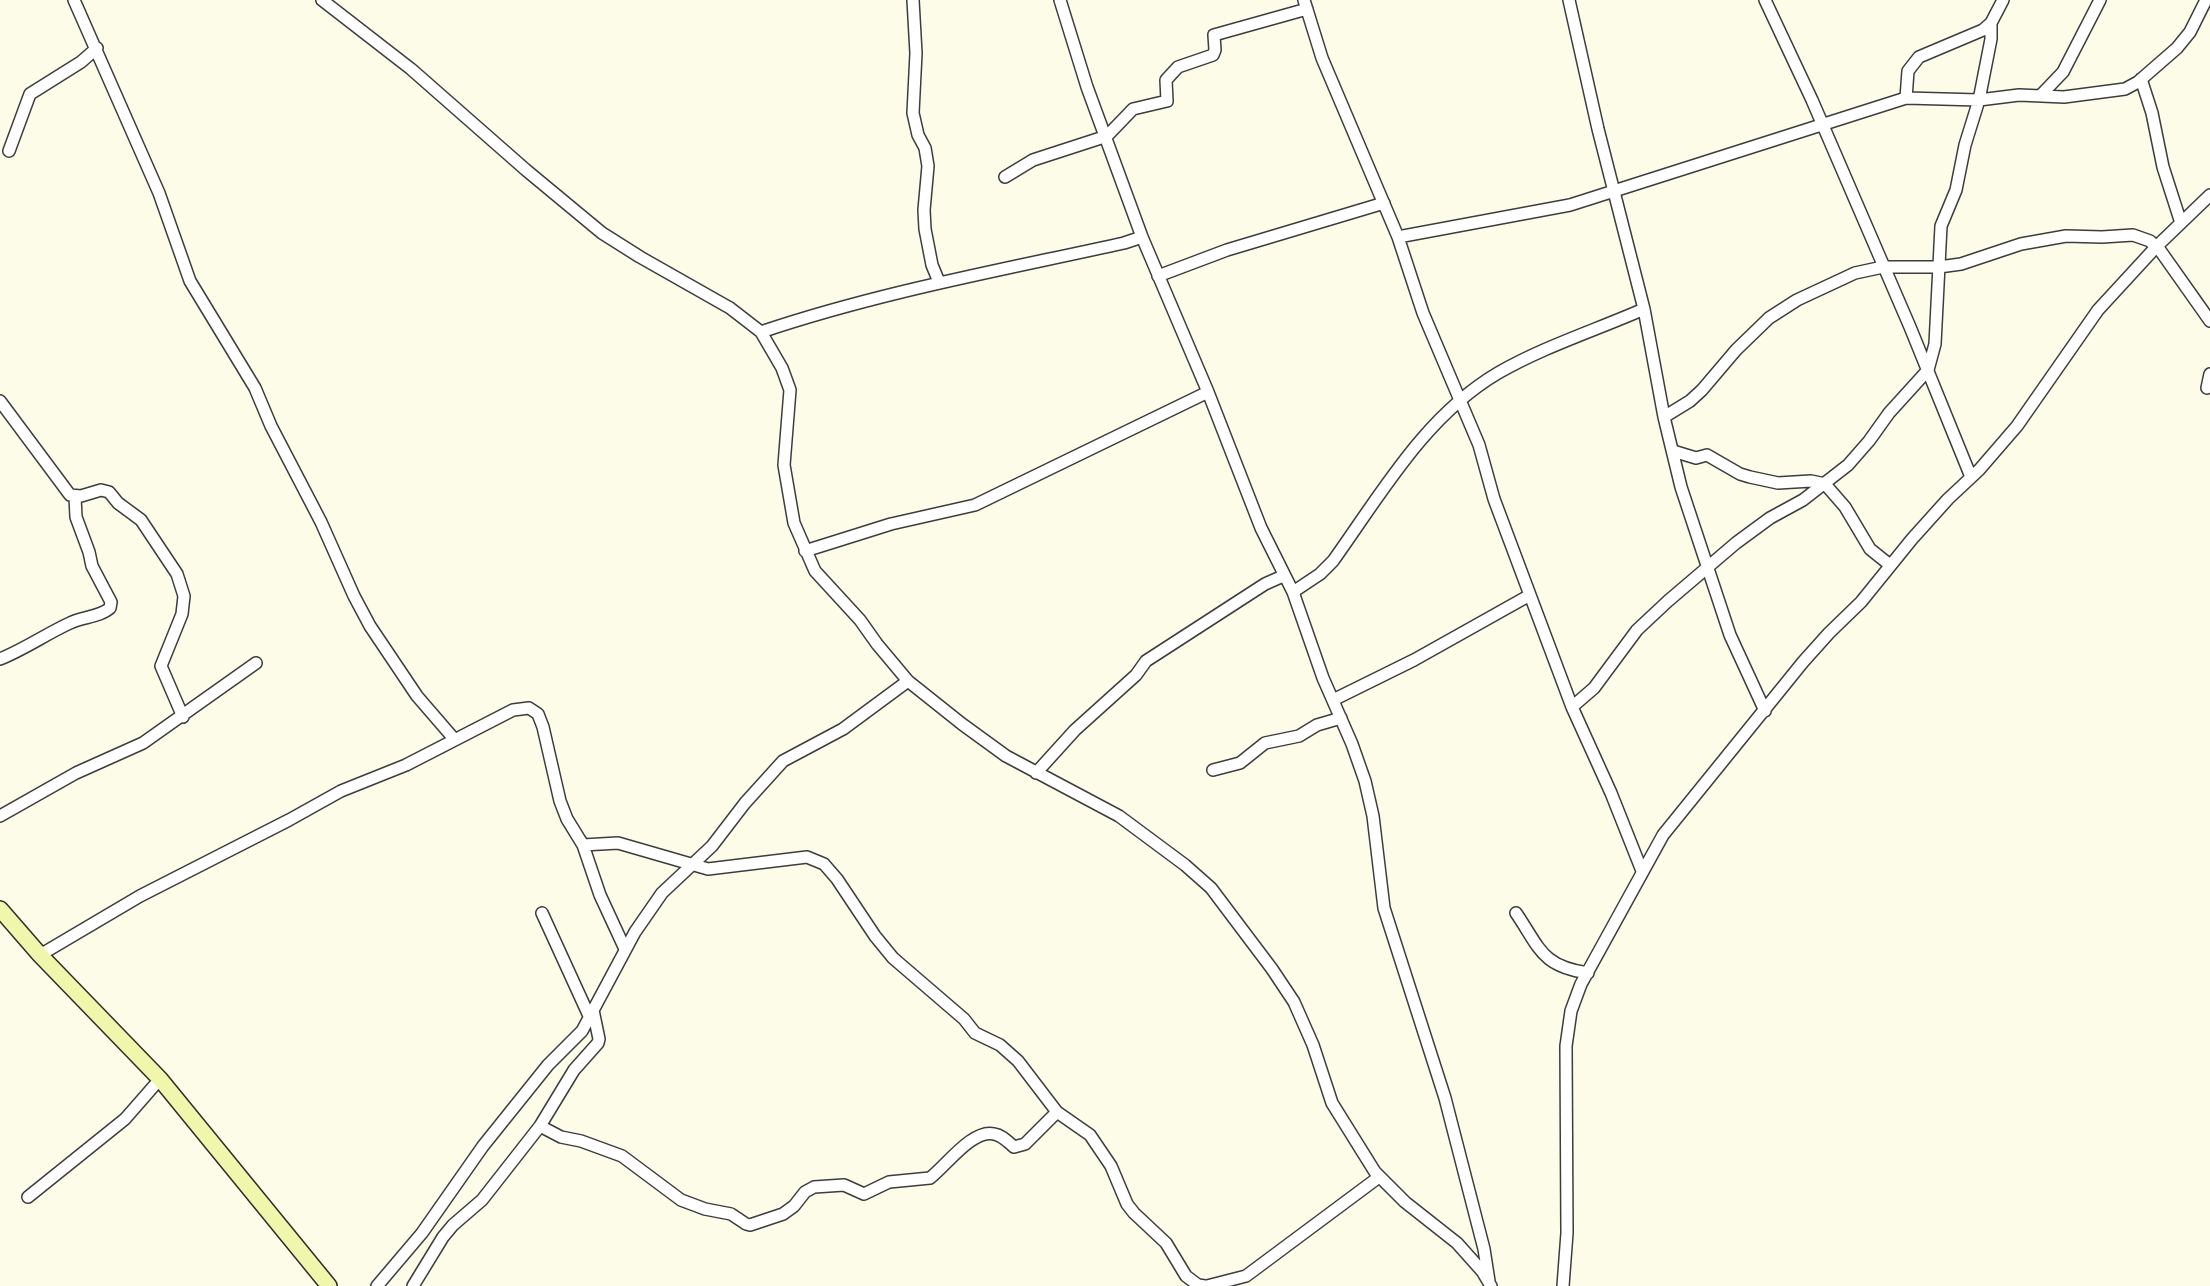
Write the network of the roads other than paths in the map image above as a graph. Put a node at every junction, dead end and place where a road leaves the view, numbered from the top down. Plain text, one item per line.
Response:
1 (74, 0) edge
2 (322, 0) edge
3 (913, 0) edge
4 (1060, 0) edge
5 (1568, 0) edge
6 (1764, 0) edge
7 (2003, 0) edge
8 (2100, 0) edge
9 (2206, 0) edge
10 (1305, 4) edge
11 (1991, 23) junction
12 (97, 48) junction
13 (2141, 79) junction
14 (2040, 96) junction
15 (1906, 98) junction
16 (1979, 100) junction
17 (1821, 125) junction
18 (1107, 136) junction
19 (9, 151) dead end
20 (1005, 177) dead end
21 (1614, 190) junction
22 (2210, 195) edge
23 (1384, 203) junction
24 (2181, 223) junction
25 (1142, 237) junction
26 (1398, 237) junction
27 (2156, 247) junction
28 (1883, 267) junction
29 (1939, 267) junction
30 (1158, 276) junction
31 (939, 282) junction
32 (1644, 309) junction
33 (2210, 321) edge
34 (761, 332) junction
35 (1928, 370) junction
36 (2210, 374) edge
37 (2207, 388) dead end
38 (1208, 392) junction
39 (0, 401) edge
40 (1461, 401) junction
41 (1664, 417) junction
42 (1673, 451) junction
43 (1971, 477) junction
44 (1825, 484) junction
45 (75, 497) junction
46 (805, 551) junction
47 (1890, 565) junction
48 (1708, 569) junction
49 (1284, 576) junction
50 (1293, 592) junction
51 (1530, 594) junction
52 (0, 659) edge
53 (256, 663) dead end
54 (908, 681) junction
55 (1333, 700) junction
56 (1572, 708) junction
57 (1765, 711) junction
58 (183, 716) junction
59 (1340, 718) junction
60 (455, 740) junction
61 (1213, 770) dead end
62 (1036, 773) junction
63 (0, 816) edge
64 (583, 845) junction
65 (690, 866) junction
66 (1642, 871) junction
67 (0, 909) edge
68 (542, 913) dead end
69 (1516, 913) dead end
70 (625, 949) junction
71 (40, 955) junction
72 (1588, 972) junction
73 (591, 1014) junction
74 (160, 1079) junction
75 (1057, 1112) junction
76 (540, 1126) junction
77 (1379, 1177) junction
78 (28, 1197) dead end
79 (1490, 1284) edge
80 (1206, 1285) edge
81 (329, 1286) edge
82 (377, 1286) edge
83 (413, 1286) edge
84 (1563, 1286) edge

1 - 12 street
2 - 34 street
3 - 31 street
4 - 18 street
5 - 21 street
6 - 17 street
7 - 11 street
8 - 14 street
9 - 13 street
10 - 18 street
10 - 23 street
11 - 15 street
11 - 16 street
12 - 19 street
12 - 60 street
13 - 14 street
13 - 24 street
14 - 16 street
15 - 16 street
15 - 17 street
16 - 29 street
17 - 21 street
17 - 28 street
18 - 20 street
18 - 25 street
21 - 26 street
21 - 32 street
22 - 24 street
23 - 26 street
23 - 30 street
24 - 27 street
25 - 30 street
25 - 31 street
26 - 40 street
27 - 29 street
27 - 33 street
27 - 43 street
28 - 29 street
28 - 35 street
28 - 41 street
29 - 35 street
30 - 38 street
31 - 34 street
32 - 40 street
32 - 41 street
34 - 46 street
35 - 43 street
35 - 44 street
36 - 37 street
38 - 46 street
38 - 49 street
39 - 45 street
40 - 50 street
40 - 51 street
41 - 42 street
42 - 44 street
42 - 48 street
43 - 47 street
44 - 47 street
44 - 48 street
45 - 52 street
45 - 58 street
46 - 54 street
47 - 57 street
48 - 56 street
48 - 57 street
49 - 50 street
49 - 62 street
50 - 55 street
51 - 55 street
51 - 56 street
53 - 58 street
54 - 62 street
54 - 65 street
55 - 59 street
56 - 66 street
57 - 66 street
58 - 63 street
59 - 61 street
59 - 79 street
60 - 64 street
60 - 71 street
62 - 77 street
64 - 65 street
64 - 70 street
65 - 70 street
65 - 75 street
66 - 72 street
67 - 71 main road
68 - 73 street
69 - 72 street
70 - 73 street
71 - 74 main road
72 - 84 street
73 - 76 street
73 - 82 street
74 - 78 street
74 - 81 main road
75 - 76 street
75 - 80 street
76 - 83 street
77 - 79 street
77 - 80 street

